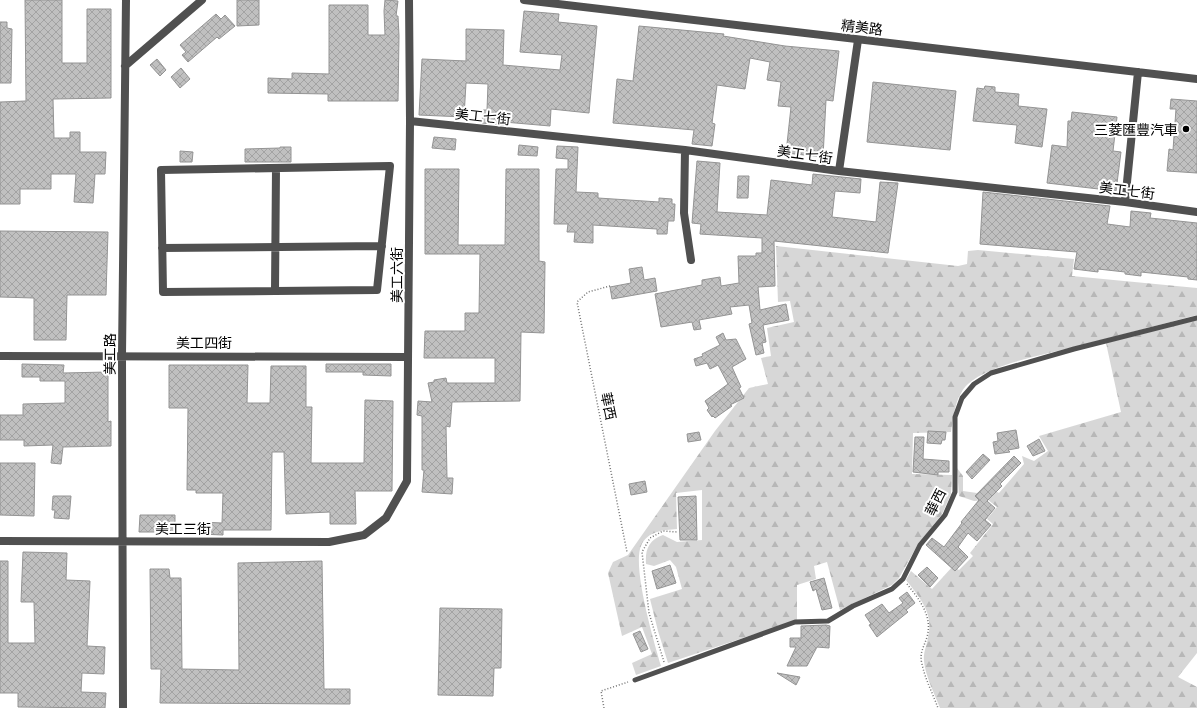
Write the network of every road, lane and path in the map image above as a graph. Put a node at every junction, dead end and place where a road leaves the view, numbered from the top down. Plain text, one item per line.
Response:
1 (126, 0) edge
2 (202, 0) edge
3 (409, 0) edge
4 (524, 0) edge
5 (858, 40) junction
6 (124, 66) junction
7 (1138, 72) junction
8 (1197, 79) edge
9 (410, 121) junction
10 (685, 150) junction
11 (276, 169) junction
12 (839, 171) junction
13 (1125, 202) junction
14 (1197, 212) edge
15 (382, 246) junction
16 (275, 247) junction
17 (162, 248) junction
18 (691, 260) dead end
19 (610, 286) dead end
20 (274, 291) junction
21 (1197, 318) edge
22 (122, 355) junction
23 (0, 356) edge
24 (408, 357) junction
25 (678, 532) dead end
26 (364, 535) joint
27 (124, 540) junction
28 (0, 541) edge
29 (627, 552) dead end
30 (903, 579) junction
31 (666, 669) junction
32 (635, 680) joint
33 (122, 708) edge
34 (604, 708) edge
35 (938, 708) edge

1 - 6 street, 美工路
2 - 6 street
3 - 9 street, 美工六街
4 - 5 street, 精美路
5 - 7 street, 精美路
5 - 12 street
6 - 22 street, 美工路
7 - 8 street, 精美路
7 - 13 street
9 - 10 street, 美工七街
9 - 24 street, 美工六街
10 - 12 street, 美工七街
10 - 18 street
11 - 15 street
11 - 16 street
11 - 17 street
12 - 13 street, 美工七街
13 - 14 street, 美工七街
15 - 16 street
15 - 20 street
16 - 17 street
16 - 20 street
17 - 20 street
19 - 29 path, 華西
21 - 30 lane, 華西
22 - 23 street, 美工四街
22 - 24 street, 美工四街
22 - 27 street, 美工路
24 - 26 street, 美工六街
25 - 31 path
26 - 27 street, 美工三街
27 - 28 street, 美工三街
27 - 33 street, 美工路
30 - 31 lane, 華西
30 - 35 path
31 - 32 lane, 華西
32 - 34 path

